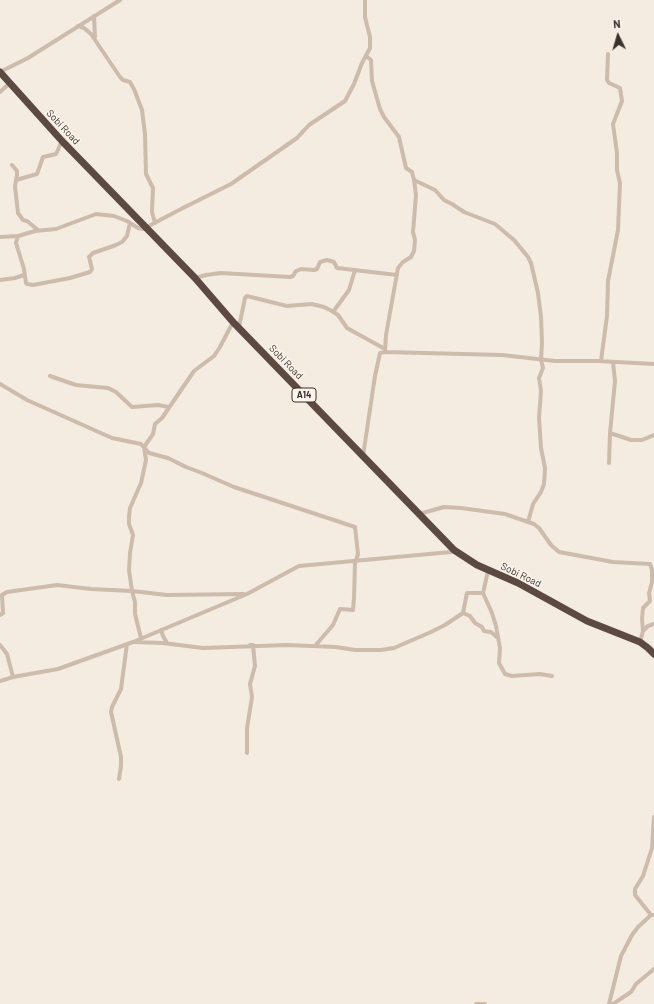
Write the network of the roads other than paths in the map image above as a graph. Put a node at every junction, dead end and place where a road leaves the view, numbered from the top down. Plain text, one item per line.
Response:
1 (120, 0) edge
2 (365, 0) edge
3 (94, 16) junction
4 (78, 26) junction
5 (95, 38) junction
6 (608, 54) dead end
7 (366, 56) junction
8 (0, 72) edge
9 (10, 83) junction
10 (0, 92) edge
11 (62, 141) junction
12 (12, 165) dead end
13 (16, 180) junction
14 (414, 180) junction
15 (130, 223) junction
16 (155, 223) junction
17 (147, 228) junction
18 (38, 230) junction
19 (18, 236) junction
20 (0, 237) edge
21 (354, 270) junction
22 (24, 275) junction
23 (397, 275) junction
24 (196, 278) junction
25 (0, 280) edge
26 (334, 312) junction
27 (233, 322) junction
28 (239, 327) junction
29 (385, 351) junction
30 (541, 360) junction
31 (601, 361) junction
32 (614, 362) junction
33 (654, 364) edge
34 (50, 376) dead end
35 (0, 384) edge
36 (169, 407) junction
37 (610, 433) junction
38 (654, 435) edge
39 (144, 447) junction
40 (363, 457) junction
41 (609, 463) dead end
42 (419, 514) junction
43 (528, 522) junction
44 (454, 550) junction
45 (356, 560) junction
46 (488, 571) junction
47 (132, 591) junction
48 (247, 594) junction
49 (483, 594) junction
50 (463, 613) junction
51 (0, 615) edge
52 (654, 624) edge
53 (161, 630) junction
54 (643, 631) junction
55 (141, 638) junction
56 (498, 638) junction
57 (133, 642) junction
58 (640, 642) junction
59 (167, 643) junction
60 (127, 644) junction
61 (0, 645) edge
62 (253, 645) junction
63 (314, 646) junction
64 (654, 654) edge
65 (552, 676) dead end
66 (13, 677) junction
67 (0, 681) edge
68 (247, 753) dead end
69 (119, 779) dead end
70 (654, 818) edge
71 (653, 915) edge
72 (653, 971) edge
73 (476, 1004) edge
74 (485, 1004) edge
75 (608, 1004) edge
76 (613, 1004) edge

1 - 3 street
2 - 7 street
3 - 4 street
3 - 5 street
4 - 5 street
4 - 8 street
5 - 16 street
6 - 31 street
7 - 14 street
7 - 16 street
8 - 9 highway, Sobi Road / A14
9 - 10 street
9 - 11 highway, Sobi Road / A14
11 - 13 street
11 - 17 highway, Sobi Road / A14
12 - 13 street
13 - 18 street
14 - 23 street
14 - 30 street
15 - 17 street
15 - 18 street
15 - 22 street
16 - 17 street
17 - 24 highway, Sobi Road / A14
18 - 19 street
19 - 20 street
19 - 22 street
21 - 23 street
21 - 24 street
21 - 26 street
22 - 25 street
23 - 29 street
24 - 27 highway, Sobi Road / A14
26 - 28 street
26 - 29 street
27 - 28 highway, Sobi Road / A14
27 - 36 street
28 - 40 highway, Sobi Road / A14
29 - 30 street
29 - 40 street
30 - 31 street
30 - 43 street
31 - 32 street
32 - 33 street
32 - 37 street
34 - 36 street
35 - 39 street
36 - 39 street
37 - 38 street
37 - 41 street
39 - 45 street
39 - 47 street
40 - 42 highway, Sobi Road / A14
42 - 43 street
42 - 44 highway, Sobi Road / A14
43 - 54 street
44 - 45 street
44 - 46 highway, Sobi Road / A14
45 - 48 street
45 - 63 street
46 - 49 street
46 - 58 highway, Sobi Road / A14
47 - 48 street
47 - 51 street
47 - 55 street
48 - 53 street
49 - 50 street
49 - 56 street
50 - 56 street
50 - 63 street
52 - 54 street
53 - 55 street
53 - 59 street
54 - 58 street
55 - 57 street
56 - 65 street
57 - 59 street
57 - 60 street
58 - 64 highway, Sobi Road / A14
59 - 62 street
60 - 66 street
60 - 69 street
61 - 66 street
62 - 63 street
62 - 68 street
66 - 67 street
70 - 71 street
71 - 75 street
72 - 76 street
73 - 74 street

